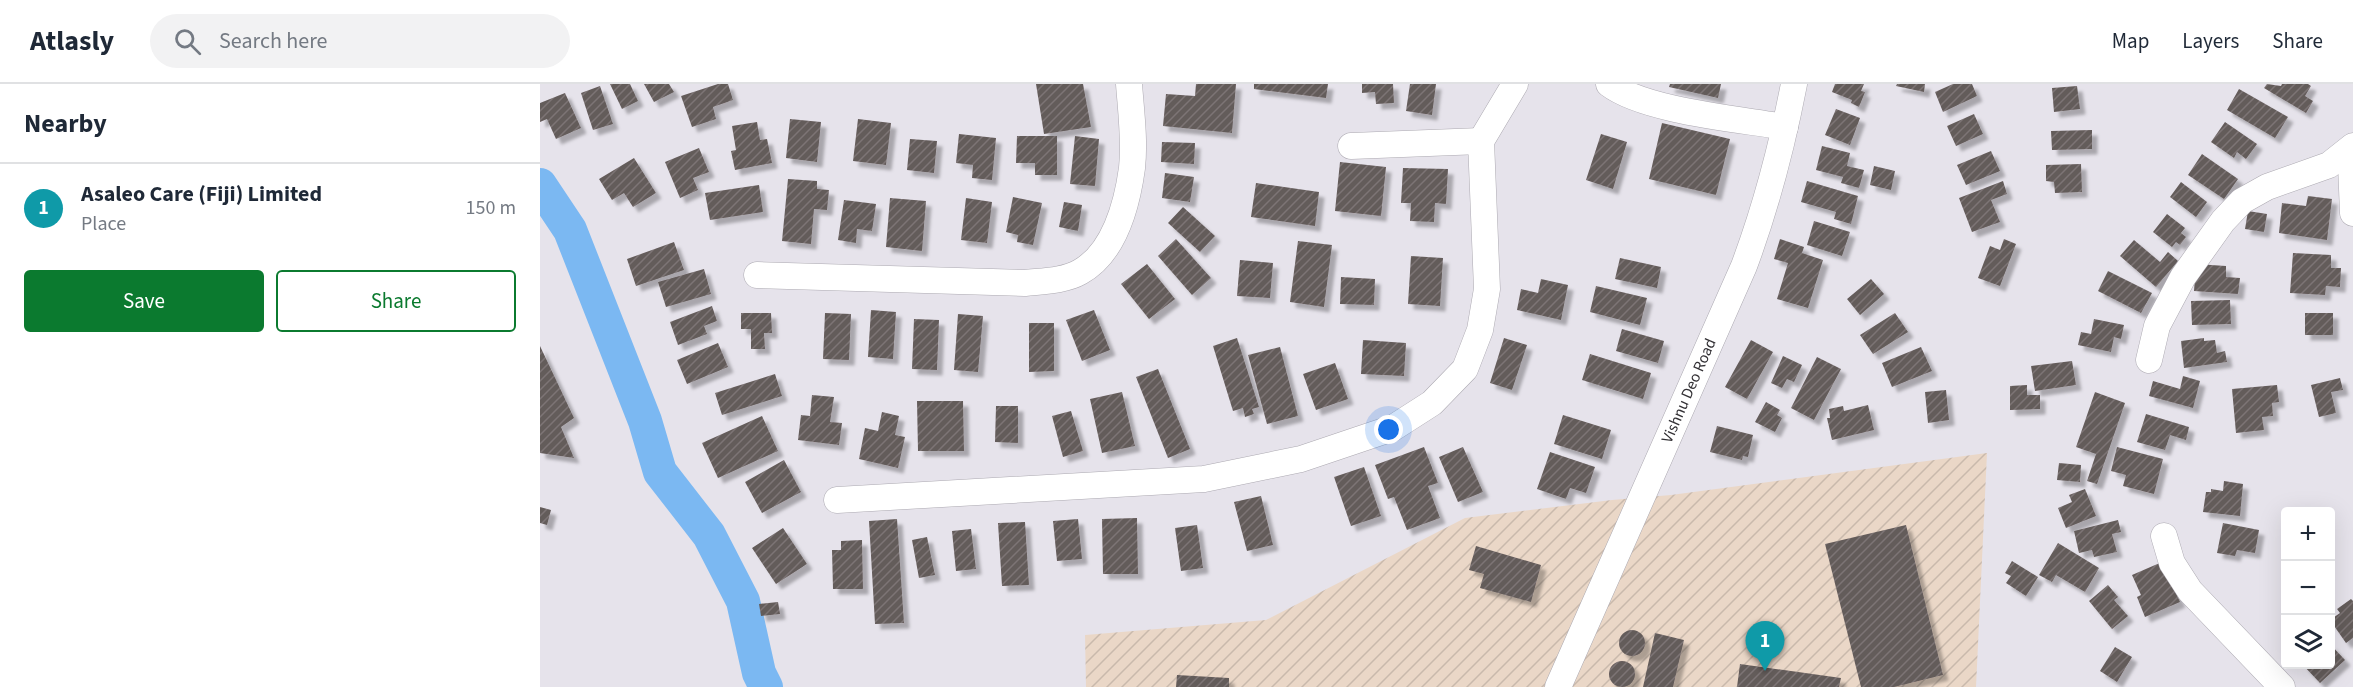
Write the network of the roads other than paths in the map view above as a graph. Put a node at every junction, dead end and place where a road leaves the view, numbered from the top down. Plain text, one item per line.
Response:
1 (1129, 84) edge
2 (1515, 84) edge
3 (1609, 84) edge
4 (1794, 84) edge
5 (1785, 127) junction
6 (1481, 141) junction
7 (1351, 146) dead end
8 (2349, 150) edge
9 (2353, 213) edge
10 (757, 275) dead end
11 (2149, 360) dead end
12 (837, 500) dead end
13 (2164, 536) dead end
14 (1558, 687) edge
15 (2282, 687) edge

1 - 10 street
2 - 6 street
3 - 5 street
4 - 5 street, Vishnu Deo Road
5 - 14 street, Vishnu Deo Road
6 - 7 street
6 - 12 street
8 - 9 street
8 - 11 street
13 - 15 street

